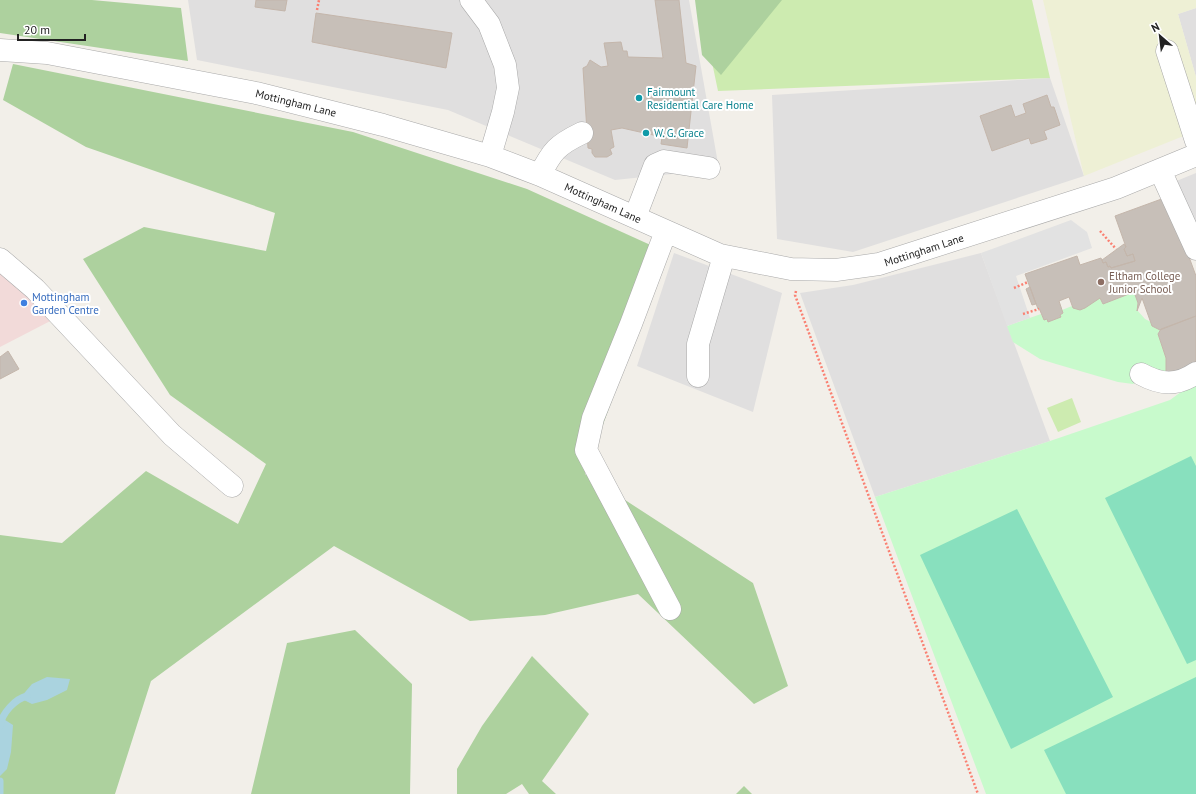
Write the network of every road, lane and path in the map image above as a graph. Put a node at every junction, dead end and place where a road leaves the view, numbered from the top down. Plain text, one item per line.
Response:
1 (320, 0) edge
2 (470, 0) edge
3 (317, 10) dead end
4 (0, 50) edge
5 (1167, 51) dead end
6 (582, 133) dead end
7 (1196, 141) edge
8 (1196, 154) edge
9 (490, 156) junction
10 (709, 168) dead end
11 (1160, 170) junction
12 (540, 175) junction
13 (635, 217) junction
14 (666, 231) junction
15 (1100, 231) dead end
16 (1116, 249) dead end
17 (1196, 249) edge
18 (724, 256) junction
19 (0, 259) edge
20 (1028, 282) dead end
21 (796, 288) dead end
22 (1014, 288) dead end
23 (1039, 309) dead end
24 (1023, 314) dead end
25 (1196, 373) edge
26 (1141, 374) dead end
27 (698, 376) dead end
28 (232, 486) dead end
29 (670, 609) dead end
30 (978, 794) edge

1 - 3 path
2 - 9 street
4 - 9 street, Mottingham Lane
5 - 7 street
6 - 12 street
8 - 11 street, Mottingham Lane
9 - 12 street, Mottingham Lane
10 - 13 street
11 - 17 street
11 - 18 street, Mottingham Lane
12 - 13 street, Mottingham Lane
13 - 14 street, Mottingham Lane
14 - 18 street, Mottingham Lane
14 - 29 street
15 - 16 path
18 - 27 street
19 - 28 street
20 - 22 path
21 - 30 path
23 - 24 path
25 - 26 street

